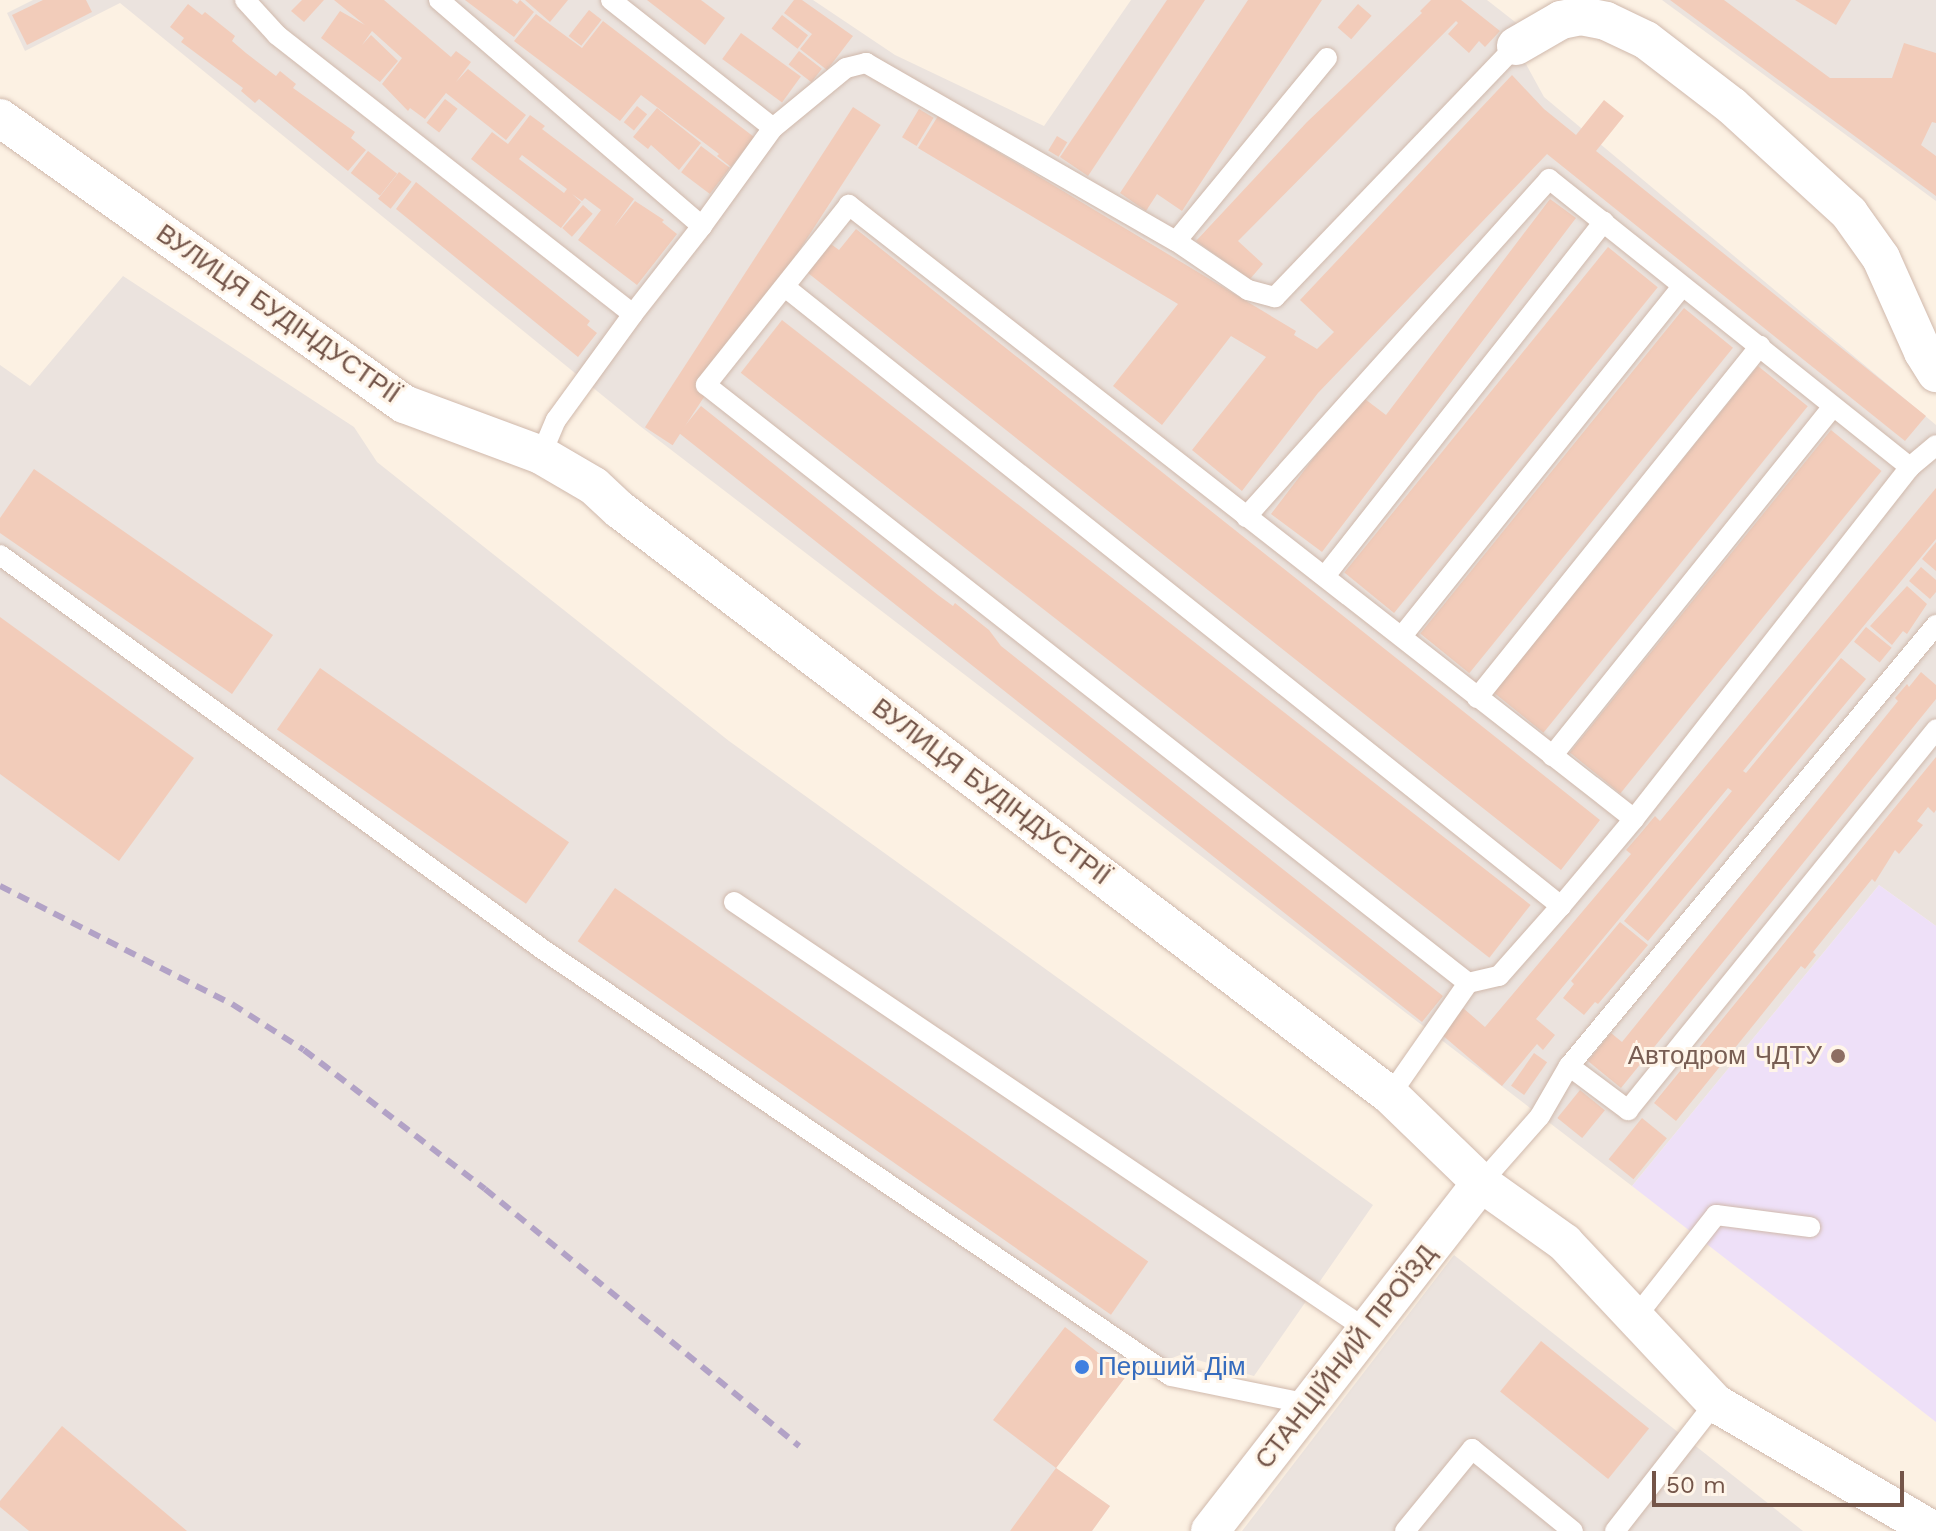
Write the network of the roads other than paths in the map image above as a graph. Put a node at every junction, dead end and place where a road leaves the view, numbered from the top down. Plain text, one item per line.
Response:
1 (245, 0) edge
2 (439, 0) edge
3 (611, 0) edge
4 (1516, 46) joint
5 (1327, 58) dead end
6 (0, 118) edge
7 (773, 128) junction
8 (1604, 222) junction
9 (702, 226) junction
10 (1176, 241) junction
11 (785, 287) junction
12 (1682, 287) junction
13 (633, 314) junction
14 (1760, 346) junction
15 (1936, 373) edge
16 (1832, 408) junction
17 (1936, 445) edge
18 (541, 455) junction
19 (1910, 467) junction
20 (1246, 517) junction
21 (0, 555) edge
22 (1325, 576) junction
23 (1936, 625) edge
24 (1402, 636) junction
25 (1477, 698) junction
26 (1936, 729) edge
27 (1552, 756) junction
28 (1634, 819) junction
29 (734, 902) dead end
30 (1561, 906) junction
31 (1468, 983) junction
32 (1569, 1066) junction
33 (1390, 1095) junction
34 (1481, 1183) junction
35 (1810, 1227) dead end
36 (1635, 1318) junction
37 (1367, 1330) junction
38 (1715, 1403) junction
39 (1309, 1404) junction
40 (1210, 1531) edge
41 (1405, 1531) edge
42 (1573, 1531) edge
43 (1615, 1531) edge
44 (1934, 1531) edge

1 - 13 lane
2 - 9 lane
3 - 7 lane
4 - 10 lane
4 - 15 street
5 - 10 lane
6 - 18 street, ВУЛИЦЯ БУДІНДУСТРІЇ
7 - 9 lane
7 - 10 lane
8 - 12 lane
8 - 20 lane
8 - 22 lane
9 - 13 lane
11 - 20 lane
11 - 30 lane
11 - 31 lane
12 - 14 lane
12 - 24 lane
13 - 18 lane
14 - 16 lane
14 - 25 lane
16 - 19 lane
16 - 27 lane
17 - 19 lane
18 - 33 street, ВУЛИЦЯ БУДІНДУСТРІЇ
19 - 28 lane
20 - 22 lane
21 - 39 lane
22 - 24 lane
23 - 32 lane
24 - 25 lane
25 - 27 lane
26 - 32 lane
27 - 28 lane
28 - 30 lane
29 - 37 lane
30 - 31 lane
31 - 33 lane
32 - 34 lane
33 - 34 street, ВУЛИЦЯ БУДІНДУСТРІЇ
34 - 36 street, ВУЛИЦЯ БУДІНДУСТРІЇ
34 - 37 street, СТАНЦІЙНИЙ ПРОЇЗД
35 - 36 lane
36 - 38 street, ВУЛИЦЯ БУДІНДУСТРІЇ
37 - 39 street, СТАНЦІЙНИЙ ПРОЇЗД
38 - 43 lane
38 - 44 street, ВУЛИЦЯ БУДІНДУСТРІЇ
39 - 40 street, СТАНЦІЙНИЙ ПРОЇЗД
41 - 42 lane

